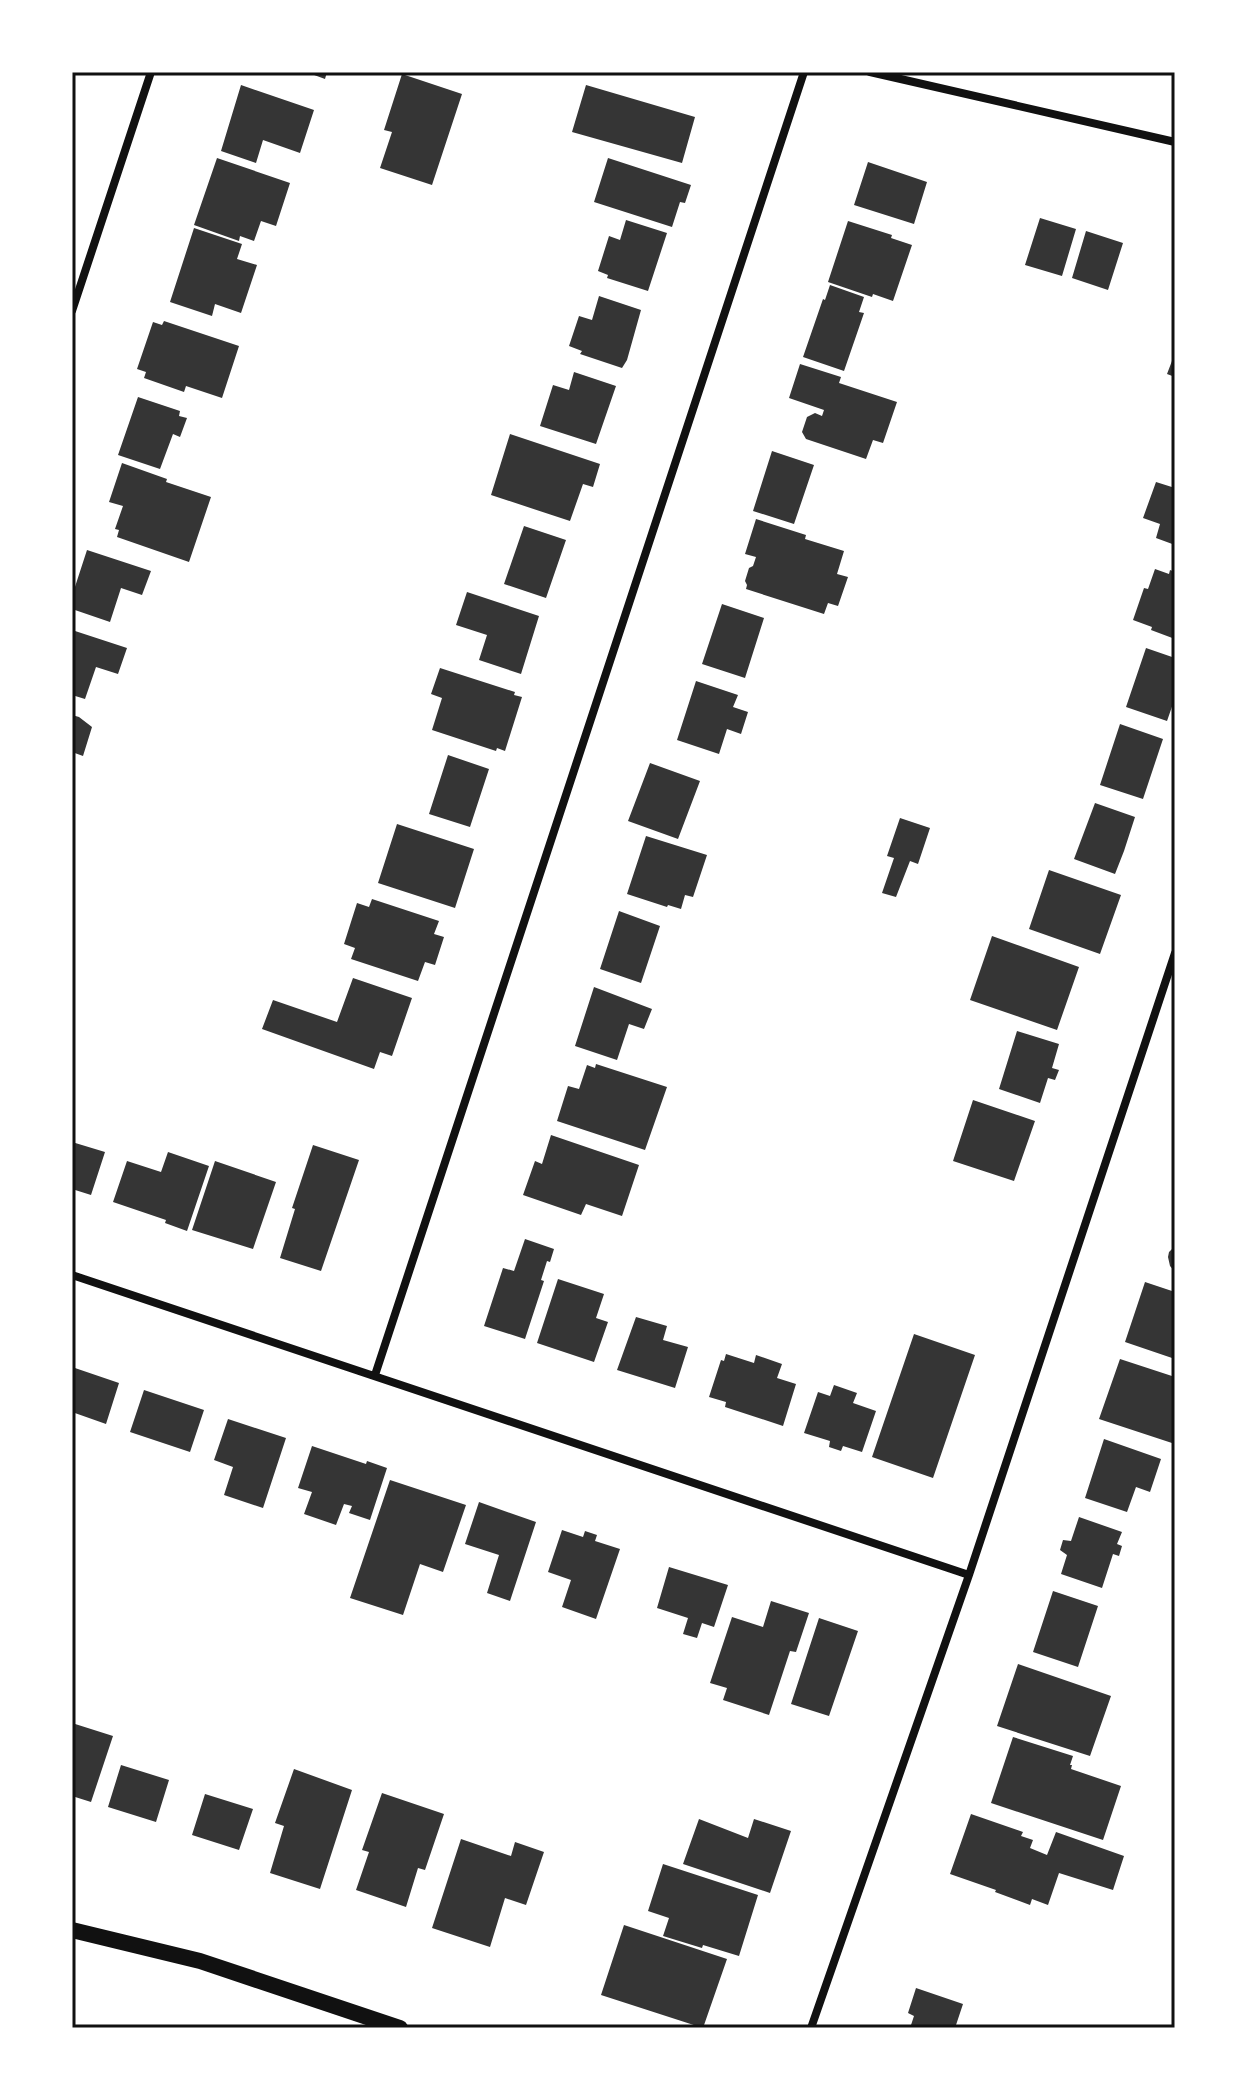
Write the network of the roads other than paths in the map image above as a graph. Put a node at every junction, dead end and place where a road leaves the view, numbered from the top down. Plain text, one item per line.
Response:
1 (151, 72) edge
2 (804, 72) edge
3 (870, 72) edge
4 (1175, 142) edge
5 (72, 311) edge
6 (1175, 953) edge
7 (72, 1275) edge
8 (375, 1375) junction
9 (969, 1575) junction
10 (72, 1930) edge
11 (400, 2028) edge
12 (811, 2028) edge

1 - 5 street
2 - 8 street
3 - 4 street
6 - 9 street
7 - 8 street
8 - 9 street
9 - 12 street
10 - 11 main road

